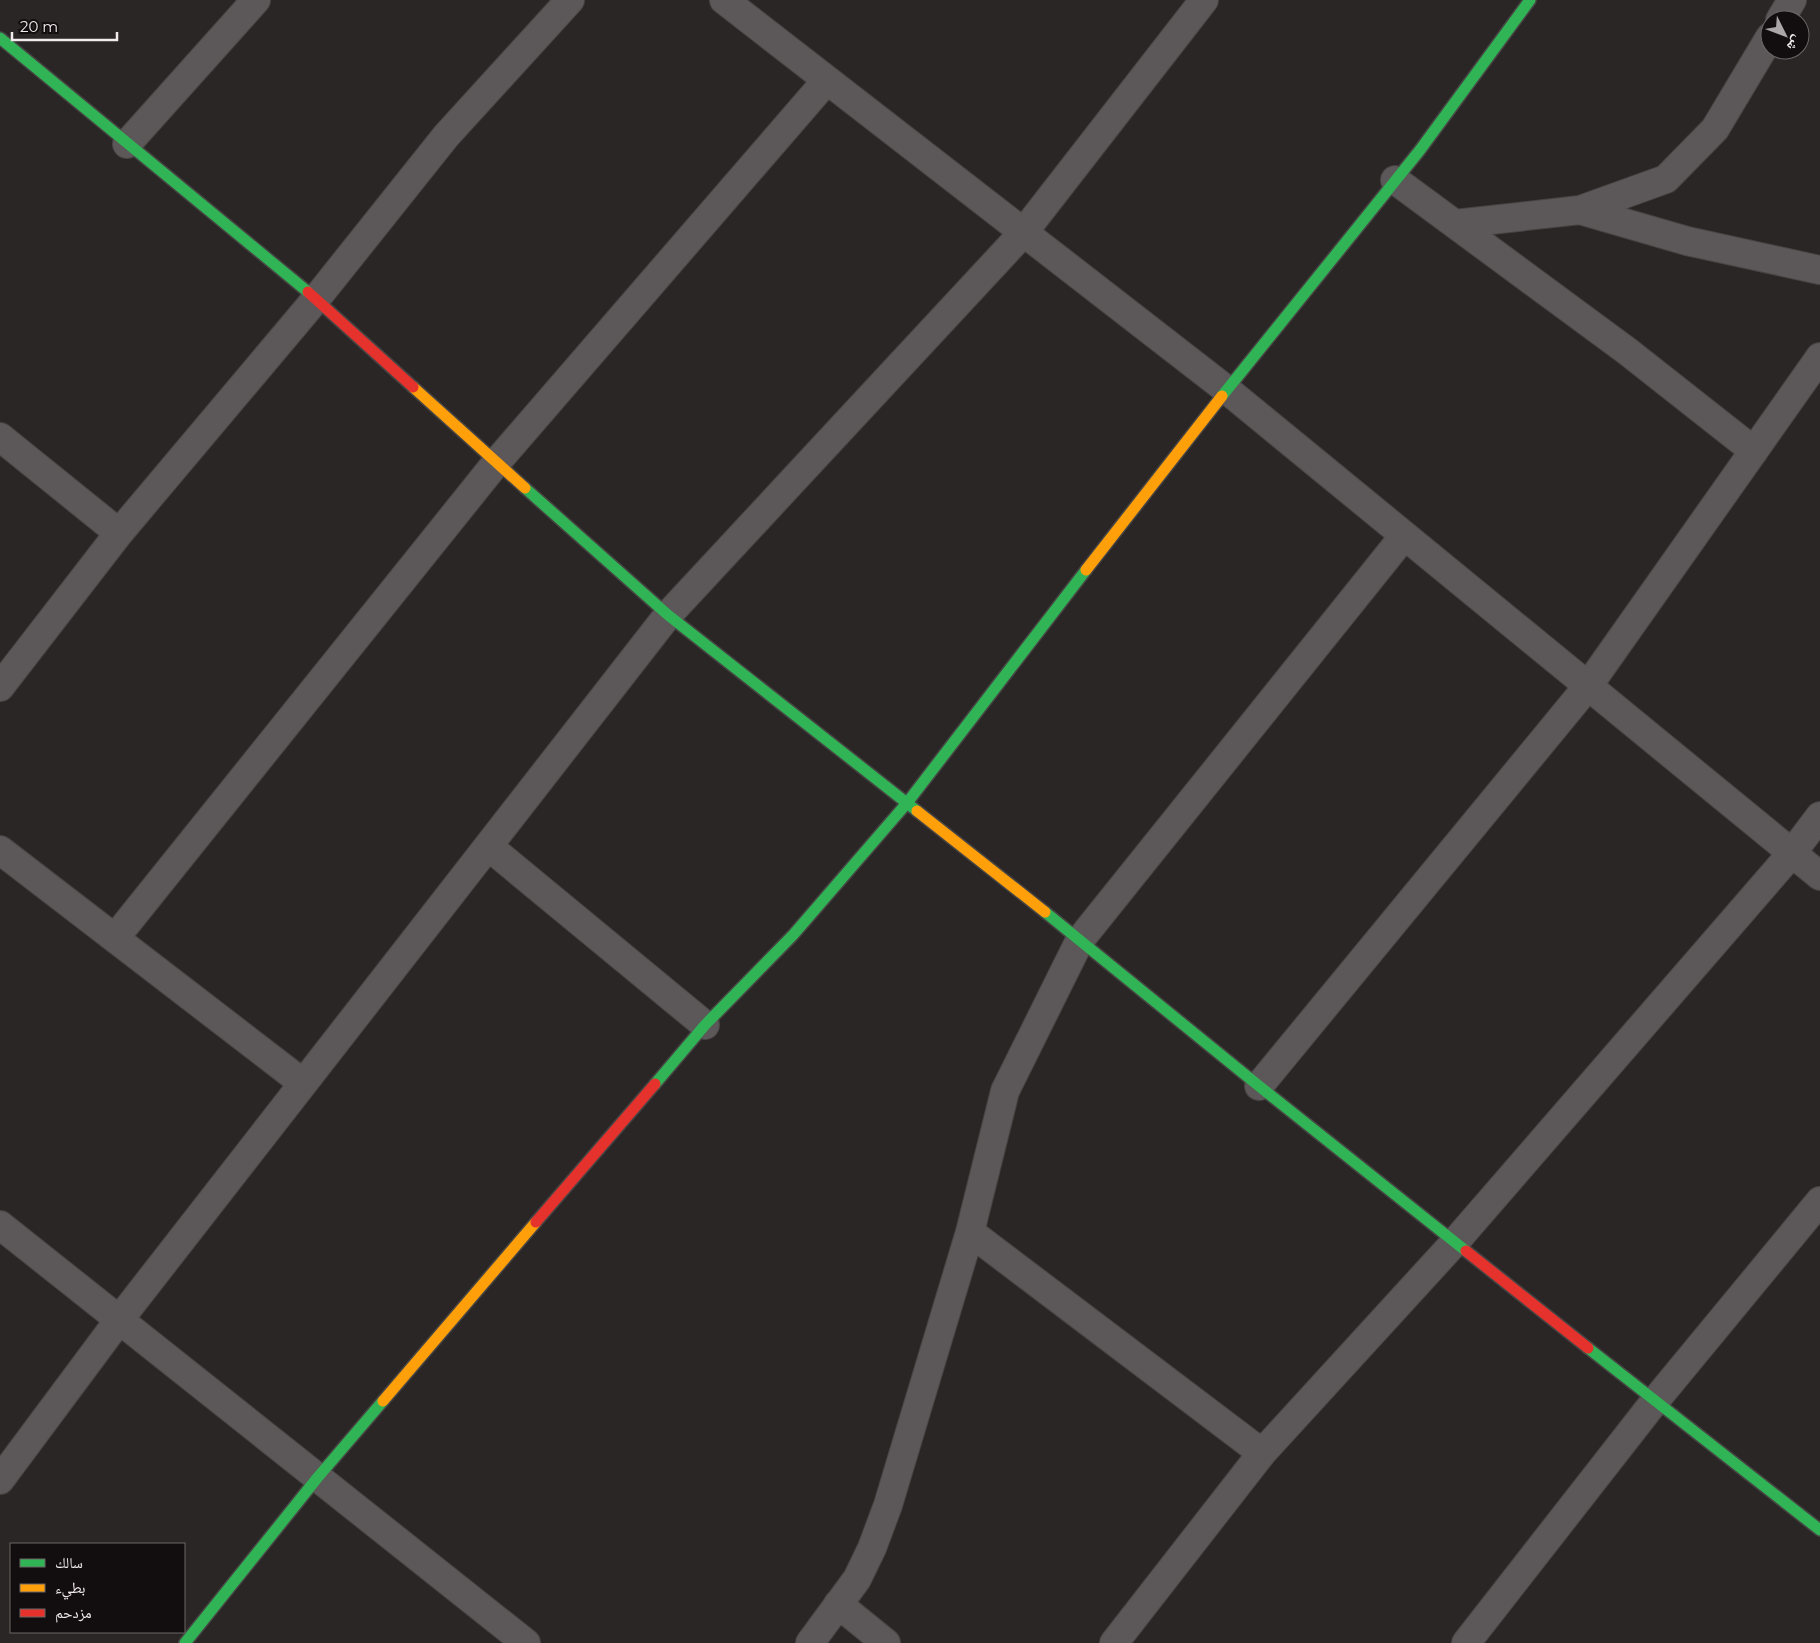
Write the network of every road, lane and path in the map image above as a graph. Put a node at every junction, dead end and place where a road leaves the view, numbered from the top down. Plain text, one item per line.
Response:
1 (256, 0) edge
2 (570, 0) edge
3 (724, 0) edge
4 (1204, 0) edge
5 (1530, 0) edge
6 (0, 38) edge
7 (1760, 54) edge
8 (826, 80) junction
9 (127, 144) junction
10 (1395, 180) junction
11 (1580, 210) junction
12 (1455, 224) junction
13 (1023, 232) junction
14 (1820, 270) edge
15 (316, 299) junction
16 (1820, 357) edge
17 (1227, 390) junction
18 (0, 437) edge
19 (1754, 451) junction
20 (496, 463) junction
21 (119, 533) junction
22 (1404, 536) junction
23 (668, 615) junction
24 (1588, 686) junction
25 (0, 687) edge
26 (907, 803) junction
27 (1820, 816) edge
28 (488, 846) junction
29 (0, 850) edge
30 (1792, 853) junction
31 (1820, 876) edge
32 (115, 938) junction
33 (1080, 940) junction
34 (705, 1025) junction
35 (303, 1083) junction
36 (1259, 1086) junction
37 (1820, 1201) edge
38 (0, 1226) edge
39 (970, 1232) junction
40 (1455, 1242) junction
41 (119, 1320) junction
42 (1655, 1401) junction
43 (1262, 1453) junction
44 (318, 1478) junction
45 (0, 1480) edge
46 (1820, 1530) edge
47 (838, 1604) junction
48 (1476, 1640) edge
49 (523, 1642) edge
50 (186, 1643) edge
51 (810, 1643) edge
52 (886, 1643) edge
53 (1114, 1643) edge

1 - 9 street
2 - 15 street
3 - 8 street
4 - 13 street
5 - 10 street
6 - 9 street
7 - 11 street
8 - 13 street
8 - 20 street
9 - 15 street
10 - 12 street
10 - 17 street
11 - 12 street
11 - 14 street
12 - 19 street
13 - 17 street
13 - 23 street
15 - 20 street
15 - 21 street
16 - 19 street
17 - 22 street
17 - 26 street
18 - 21 street
19 - 24 street
20 - 23 street
20 - 32 street
21 - 25 street
22 - 24 street
22 - 33 street
23 - 26 street
23 - 28 street
24 - 30 street
24 - 36 street
26 - 33 street
26 - 34 street
27 - 30 street
28 - 34 street
28 - 35 street
29 - 32 street
30 - 31 street
30 - 40 street
32 - 35 street
33 - 36 street
33 - 39 street
34 - 44 street
35 - 41 street
36 - 40 street
37 - 42 street
38 - 41 street
39 - 43 street
39 - 47 street
40 - 42 street
40 - 43 street
41 - 44 street
41 - 45 street
42 - 46 street
42 - 48 street
43 - 53 street
44 - 49 street
44 - 50 street
47 - 51 street
47 - 52 street

